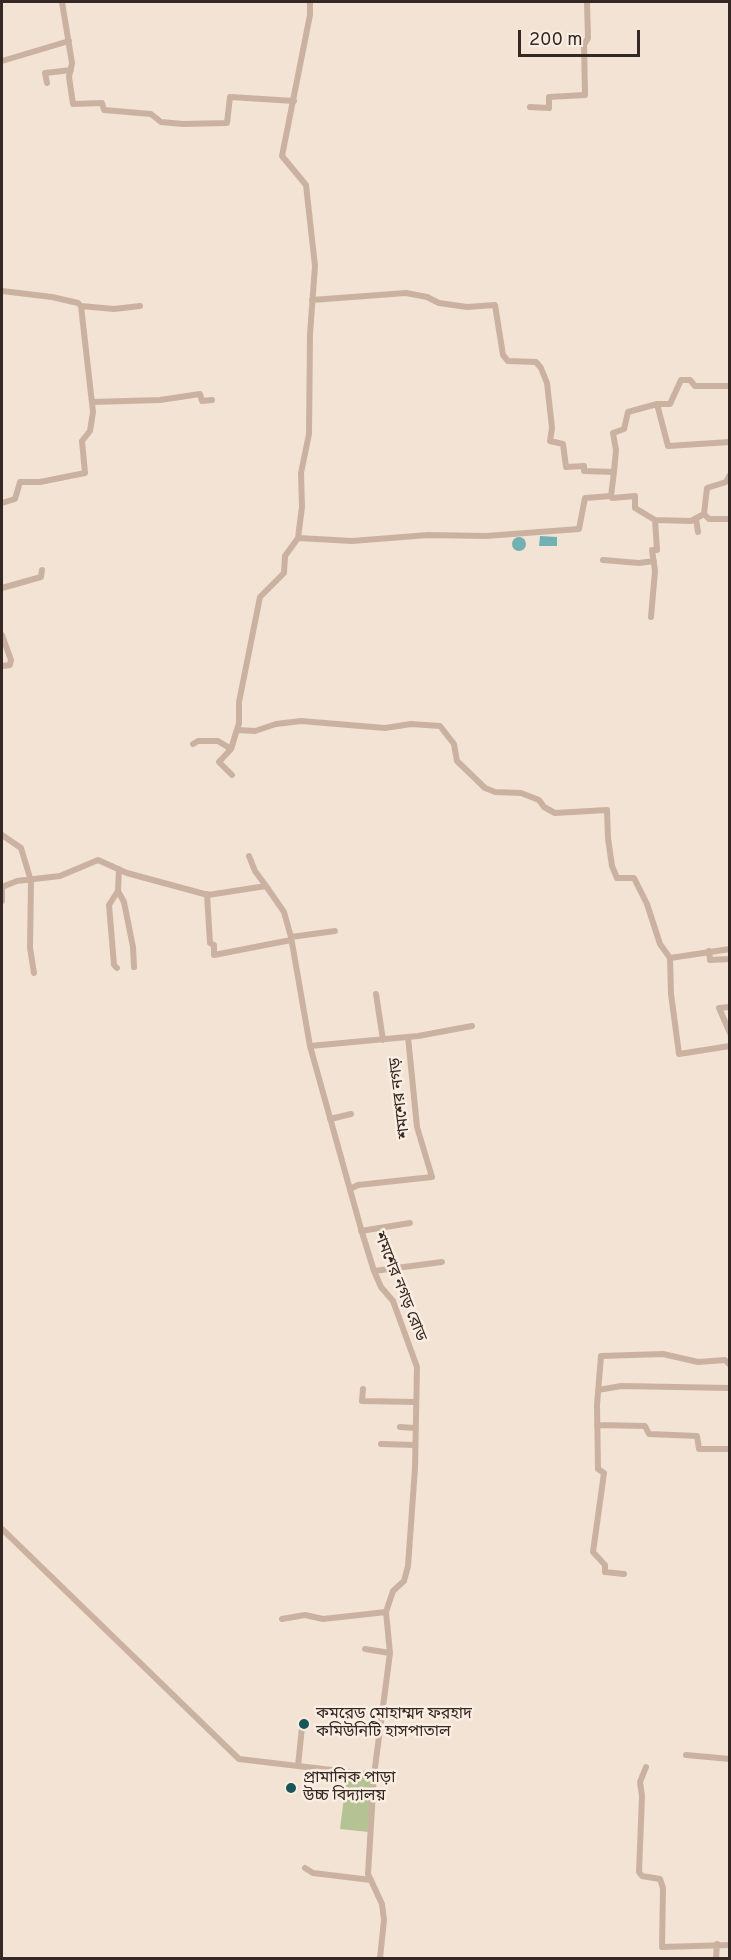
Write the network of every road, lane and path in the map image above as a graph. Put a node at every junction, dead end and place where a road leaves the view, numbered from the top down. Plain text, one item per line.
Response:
1 (62, 2) edge
2 (310, 2) edge
3 (587, 2) edge
4 (69, 42) junction
5 (2, 61) edge
6 (71, 70) junction
7 (47, 83) dead end
8 (294, 102) junction
9 (530, 107) dead end
10 (2, 291) edge
11 (312, 300) junction
12 (81, 306) junction
13 (140, 306) dead end
14 (729, 386) edge
15 (212, 400) dead end
16 (92, 402) junction
17 (657, 404) junction
18 (729, 442) edge
19 (614, 472) junction
20 (729, 475) edge
21 (611, 496) junction
22 (2, 503) edge
23 (704, 514) junction
24 (696, 519) junction
25 (729, 519) edge
26 (655, 520) junction
27 (698, 532) dead end
28 (298, 537) junction
29 (603, 560) dead end
30 (654, 561) junction
31 (42, 570) dead end
32 (2, 588) edge
33 (651, 617) dead end
34 (2, 635) edge
35 (2, 666) edge
36 (237, 730) junction
37 (193, 744) dead end
38 (231, 749) junction
39 (232, 775) dead end
40 (2, 835) edge
41 (249, 856) dead end
42 (119, 869) junction
43 (31, 881) junction
44 (267, 887) junction
45 (118, 891) junction
46 (207, 894) junction
47 (2, 901) edge
48 (335, 931) dead end
49 (291, 939) junction
50 (729, 949) edge
51 (709, 951) junction
52 (670, 958) junction
53 (729, 959) edge
54 (134, 967) dead end
55 (117, 968) dead end
56 (34, 973) dead end
57 (376, 994) dead end
58 (729, 1007) edge
59 (472, 1026) dead end
60 (729, 1033) edge
61 (408, 1037) junction
62 (383, 1040) junction
63 (310, 1046) junction
64 (729, 1046) edge
65 (351, 1114) dead end
66 (330, 1119) junction
67 (350, 1189) junction
68 (411, 1223) dead end
69 (361, 1231) junction
70 (442, 1262) dead end
71 (374, 1271) junction
72 (729, 1365) edge
73 (729, 1388) edge
74 (363, 1389) dead end
75 (598, 1390) junction
76 (416, 1402) junction
77 (597, 1425) junction
78 (400, 1427) dead end
79 (416, 1428) junction
80 (381, 1444) dead end
81 (415, 1445) junction
82 (729, 1449) edge
83 (2, 1529) edge
84 (2, 1535) edge
85 (9, 1537) junction
86 (624, 1574) dead end
87 (386, 1612) junction
88 (282, 1619) dead end
89 (365, 1649) dead end
90 (390, 1653) junction
91 (302, 1727) dead end
92 (686, 1755) dead end
93 (729, 1759) edge
94 (646, 1767) dead end
95 (297, 1768) junction
96 (374, 1775) junction
97 (305, 1868) dead end
98 (371, 1880) junction
99 (717, 1944) junction
100 (729, 1945) edge
101 (380, 1959) edge
102 (716, 1959) edge

1 - 4 street
2 - 8 street
3 - 9 street
4 - 5 street
4 - 6 street
6 - 7 street
6 - 8 street
8 - 11 street
10 - 12 street
11 - 19 street
11 - 28 street
12 - 13 street
12 - 16 street
14 - 17 street
15 - 16 street
16 - 22 street
17 - 18 street
17 - 19 street
19 - 21 street
20 - 23 street
21 - 26 street
21 - 28 street
23 - 24 street
23 - 25 street
24 - 26 street
24 - 27 street
26 - 30 street
28 - 36 street
29 - 30 street
30 - 33 street
31 - 32 street
34 - 35 street
36 - 38 street
36 - 52 street
37 - 38 street
38 - 39 street
40 - 43 street
41 - 44 street, শমশের নগড় রোড
42 - 43 street
42 - 45 street
42 - 46 street
43 - 47 street
43 - 56 street
44 - 46 street
44 - 49 street, শমশের নগড় রোড
45 - 54 street
45 - 55 street
46 - 49 street
48 - 49 street
49 - 63 street, শমশের নগড় রোড
50 - 51 street
51 - 52 street
51 - 53 street
52 - 64 street
57 - 62 street
58 - 60 street
59 - 61 street, শমশের নগড়
61 - 62 street, শমশের নগড়
61 - 67 street, শমশের নগড়
62 - 63 street, শমশের নগড়
63 - 66 street, শমশের নগড় রোড
65 - 66 street
66 - 67 street, শমশের নগড় রোড
67 - 69 street, শমশের নগড় রোড
68 - 69 street
69 - 71 street, শমশের নগড় রোড
70 - 71 street
71 - 76 street, শমশের নগড় রোড
72 - 75 street
73 - 75 street
74 - 76 street
75 - 77 street
76 - 79 street, শমশের নগড় রোড
77 - 82 street
77 - 86 street
78 - 79 street
79 - 81 street, শমশের নগড় রোড
80 - 81 street
81 - 87 street, শমশের নগড় রোড
83 - 85 street
84 - 85 street
85 - 95 street
87 - 88 street
87 - 90 street
89 - 90 street
90 - 96 street
91 - 95 street
92 - 93 street
94 - 99 street
95 - 96 street
96 - 98 street
97 - 98 street
98 - 101 street
99 - 100 street
99 - 102 street

